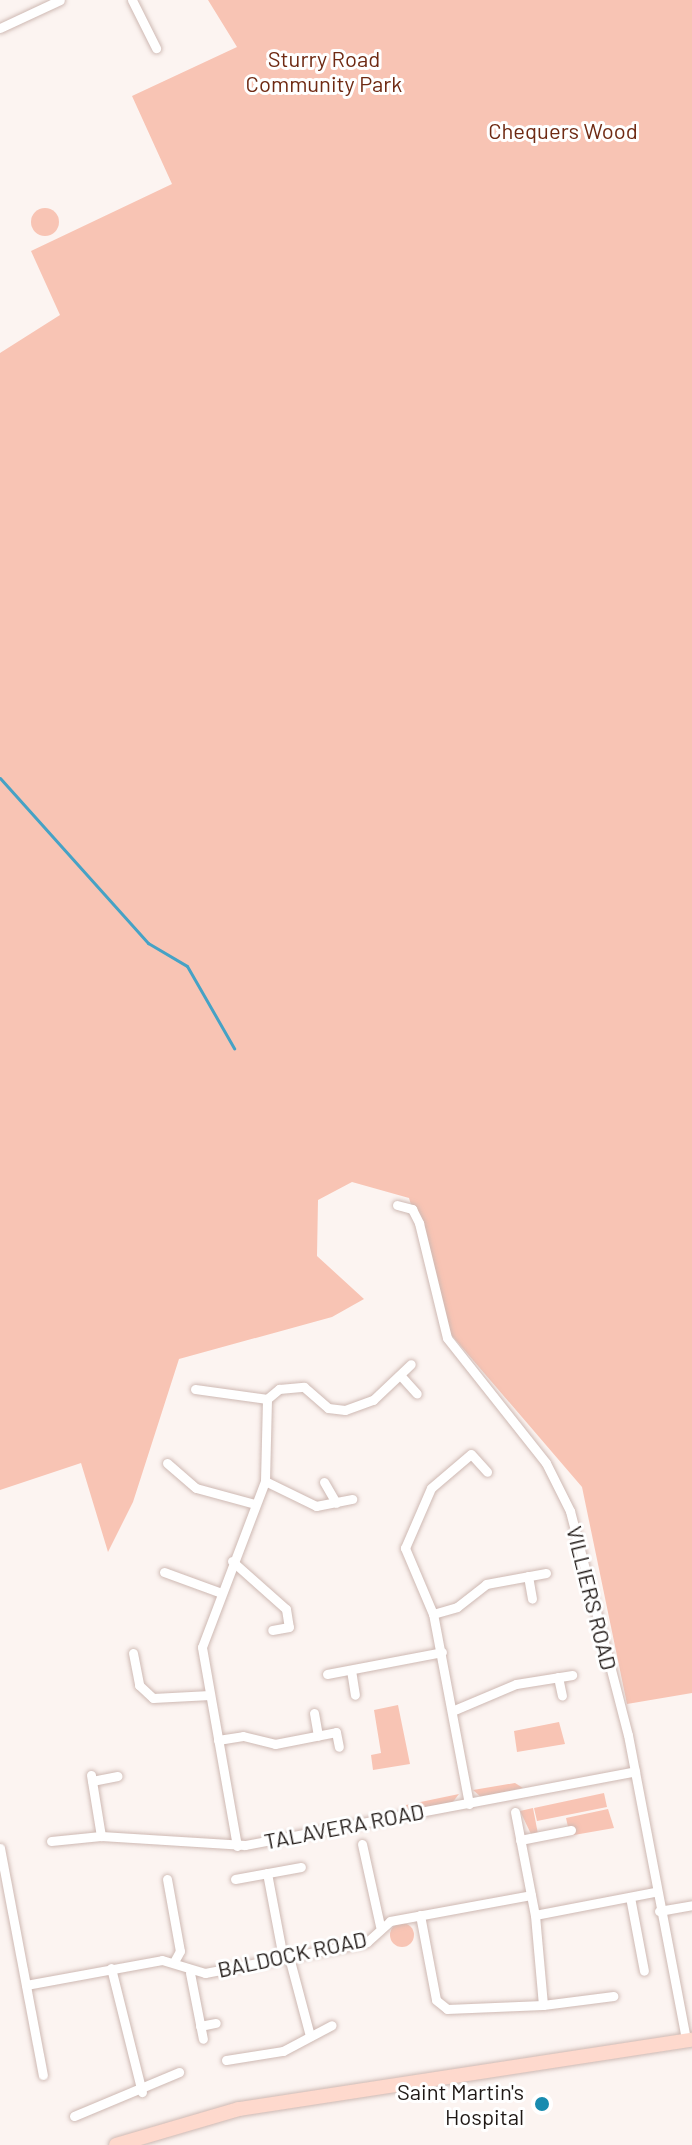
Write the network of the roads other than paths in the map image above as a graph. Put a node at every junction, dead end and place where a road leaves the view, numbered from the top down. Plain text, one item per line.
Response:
1 (60, 0) edge
2 (132, 0) edge
3 (0, 28) edge
4 (156, 48) dead end
5 (397, 1205) dead end
6 (411, 1364) dead end
7 (400, 1375) junction
8 (195, 1389) dead end
9 (417, 1394) dead end
10 (267, 1399) junction
11 (167, 1463) dead end
12 (487, 1472) dead end
13 (265, 1481) junction
14 (324, 1482) dead end
15 (352, 1499) dead end
16 (336, 1503) junction
17 (255, 1504) junction
18 (232, 1561) junction
19 (164, 1572) dead end
20 (546, 1573) dead end
21 (528, 1576) junction
22 (219, 1592) junction
23 (532, 1599) dead end
24 (433, 1614) junction
25 (272, 1630) dead end
26 (442, 1652) junction
27 (133, 1653) dead end
28 (351, 1670) junction
29 (327, 1674) dead end
30 (572, 1675) dead end
31 (558, 1677) junction
32 (210, 1695) junction
33 (355, 1695) dead end
34 (562, 1696) dead end
35 (452, 1711) junction
36 (314, 1713) dead end
37 (318, 1736) junction
38 (218, 1740) junction
39 (339, 1747) dead end
40 (635, 1771) junction
41 (118, 1776) dead end
42 (469, 1804) junction
43 (515, 1812) dead end
44 (571, 1830) dead end
45 (101, 1836) junction
46 (520, 1840) junction
47 (51, 1841) dead end
48 (362, 1844) dead end
49 (237, 1846) junction
50 (0, 1848) edge
51 (301, 1867) dead end
52 (267, 1873) junction
53 (167, 1879) dead end
54 (235, 1879) dead end
55 (655, 1892) junction
56 (531, 1895) junction
57 (630, 1897) junction
58 (692, 1905) edge
59 (659, 1911) junction
60 (420, 1915) junction
61 (535, 1915) junction
62 (380, 1926) junction
63 (286, 1958) junction
64 (174, 1962) junction
65 (111, 1968) junction
66 (644, 1971) dead end
67 (190, 1973) junction
68 (26, 1985) junction
69 (613, 1996) dead end
70 (543, 2005) junction
71 (216, 2023) dead end
72 (332, 2025) dead end
73 (200, 2026) junction
74 (310, 2036) junction
75 (203, 2039) dead end
76 (689, 2040) edge
77 (226, 2060) dead end
78 (179, 2072) dead end
79 (43, 2075) dead end
80 (142, 2092) junction
81 (74, 2116) dead end
82 (116, 2145) edge

1 - 3 street
2 - 4 street
5 - 40 street, VILLIERS ROAD
6 - 7 street
7 - 9 street
7 - 10 street
8 - 10 street
10 - 13 street
11 - 17 street
12 - 24 street
13 - 16 street
13 - 17 street
14 - 16 street
15 - 16 street
17 - 18 street
18 - 22 street
18 - 25 street
19 - 22 street
20 - 21 street
21 - 23 street
21 - 24 street
22 - 32 street
24 - 26 street
26 - 28 street
26 - 35 street
27 - 32 street
28 - 29 street
28 - 33 street
30 - 31 street
31 - 34 street
31 - 35 street
32 - 38 street
35 - 42 street
36 - 37 street
37 - 38 street
37 - 39 street
38 - 49 street
40 - 42 street, TALAVERA ROAD
40 - 55 street, VILLIERS ROAD
41 - 45 street
42 - 49 street, TALAVERA ROAD
43 - 46 street
44 - 46 street
45 - 47 street, TALAVERA ROAD
45 - 49 street, TALAVERA ROAD
46 - 56 street
48 - 62 street
50 - 68 street
51 - 52 street
52 - 54 street
52 - 63 street
53 - 64 street
55 - 57 street
55 - 59 street, VILLIERS ROAD
56 - 60 street, BALDOCK ROAD
56 - 61 street
57 - 61 street
57 - 66 street
58 - 59 street
59 - 76 street, VILLIERS ROAD
60 - 62 street, BALDOCK ROAD
60 - 70 street
61 - 70 street
62 - 63 street, BALDOCK ROAD
63 - 67 street, BALDOCK ROAD
63 - 74 street
64 - 65 street
64 - 67 street, BALDOCK ROAD
65 - 68 street
65 - 80 street
67 - 73 street
68 - 79 street
69 - 70 street
71 - 73 street
72 - 74 street
73 - 75 street
74 - 77 street
76 - 82 main road
78 - 80 street
80 - 81 street

